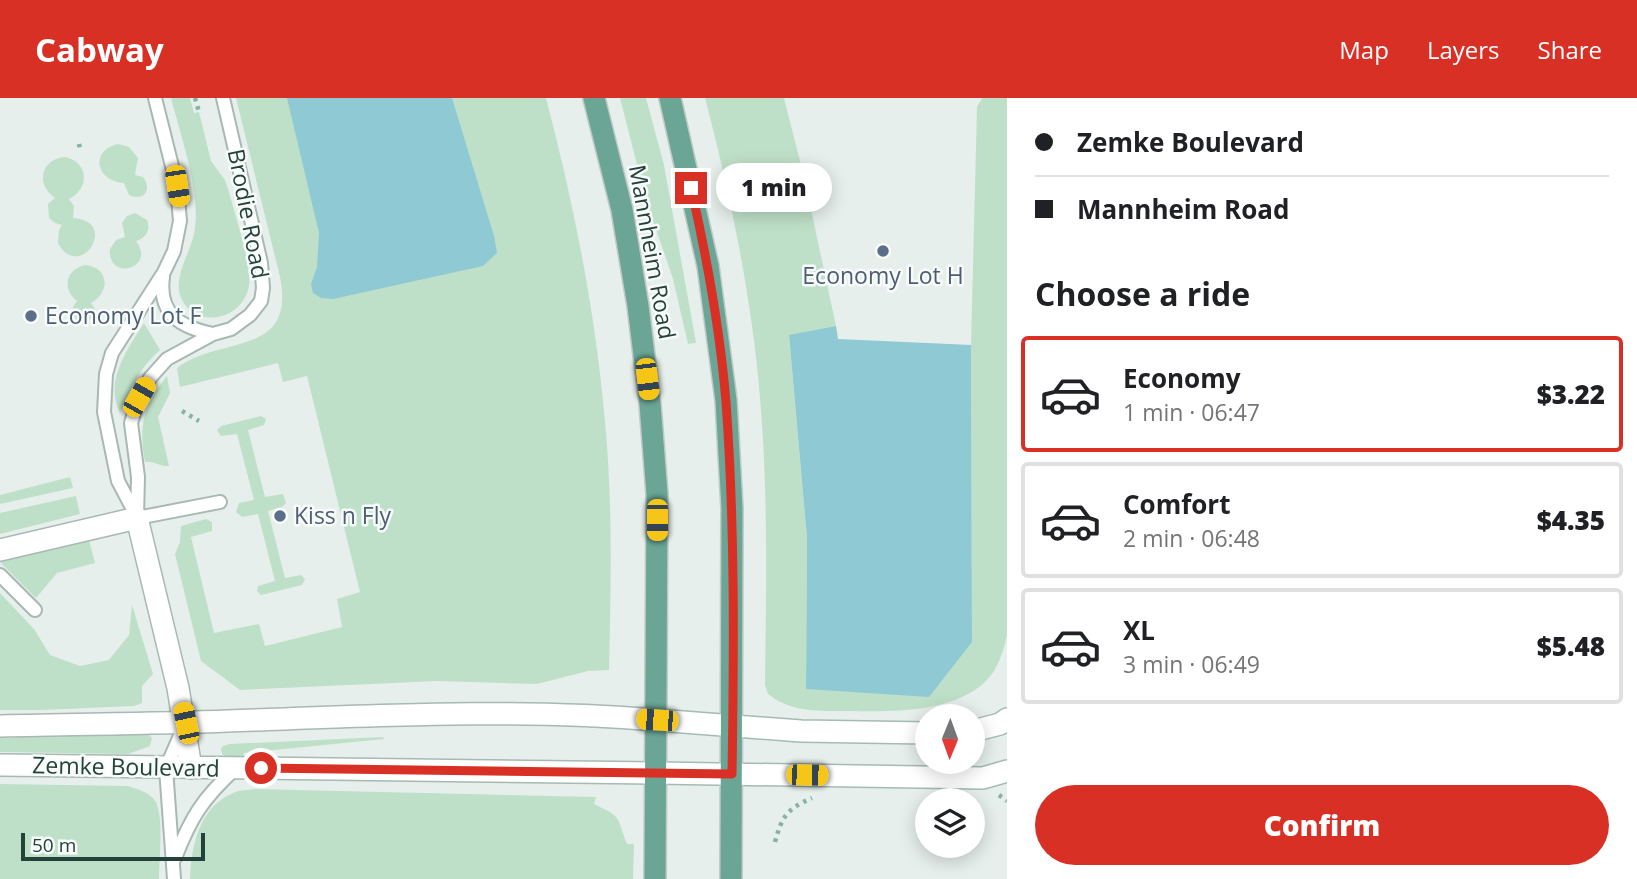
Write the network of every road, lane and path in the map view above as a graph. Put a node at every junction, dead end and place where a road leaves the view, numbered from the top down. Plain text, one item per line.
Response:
1 (155, 98) edge
2 (195, 98) edge
3 (223, 98) edge
4 (594, 98) edge
5 (670, 98) edge
6 (199, 113) dead end
7 (164, 272) junction
8 (213, 334) junction
9 (181, 411) dead end
10 (199, 421) dead end
11 (220, 502) dead end
12 (138, 518) junction
13 (0, 550) edge
14 (0, 575) edge
15 (35, 610) dead end
16 (1007, 719) edge
17 (657, 720) junction
18 (186, 723) junction
19 (732, 725) junction
20 (0, 726) edge
21 (985, 728) edge
22 (915, 733) edge
23 (0, 765) edge
24 (166, 768) junction
25 (191, 768) junction
26 (236, 768) junction
27 (1007, 771) edge
28 (656, 773) junction
29 (732, 774) junction
30 (983, 778) junction
31 (1007, 783) edge
32 (174, 862) junction
33 (174, 879) edge
34 (655, 879) edge
35 (731, 879) edge

1 - 7 lane, Brodie Road
2 - 6 path
3 - 8 lane, Brodie Road
4 - 17 main road, Mannheim Road
5 - 19 main road, Mannheim Road
7 - 8 lane
7 - 12 lane, Brodie Road
8 - 12 lane, Brodie Road
9 - 10 path
11 - 12 lane
12 - 13 street
12 - 18 street, Brodie Road
14 - 15 lane
16 - 21 street
17 - 18 street, Zemke Boulevard
17 - 19 street, Zemke Boulevard
17 - 28 main road, Mannheim Road
18 - 20 street, Zemke Boulevard
18 - 24 lane
18 - 25 street, Brodie Road
19 - 22 street, Zemke Boulevard
19 - 29 main road, Mannheim Road
23 - 24 street, Zemke Boulevard
24 - 25 street, Zemke Boulevard
24 - 32 lane
25 - 26 street, Zemke Boulevard
26 - 28 street, Zemke Boulevard
26 - 32 lane
27 - 30 street, Zemke Boulevard
28 - 29 street, Zemke Boulevard
28 - 34 main road, Mannheim Road
29 - 30 street, Zemke Boulevard
29 - 35 main road, Mannheim Road
30 - 31 street
32 - 33 lane

